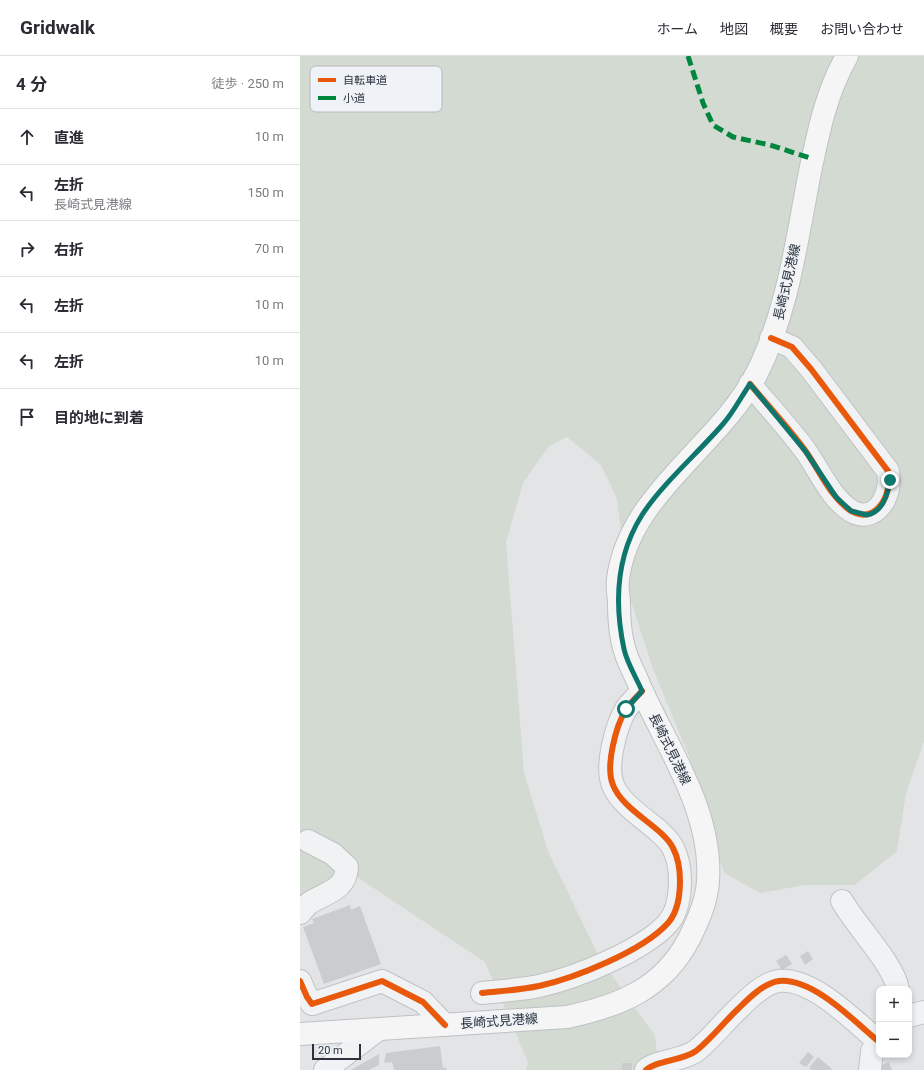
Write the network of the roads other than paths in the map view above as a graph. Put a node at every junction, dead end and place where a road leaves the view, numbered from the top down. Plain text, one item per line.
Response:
1 (847, 56) edge
2 (772, 338) junction
3 (750, 384) junction
4 (642, 691) junction
5 (308, 841) dead end
6 (842, 901) dead end
7 (300, 912) edge
8 (300, 981) edge
9 (897, 986) edge
10 (482, 993) dead end
11 (924, 1012) edge
12 (912, 1015) edge
13 (445, 1025) junction
14 (379, 1029) junction
15 (300, 1034) edge
16 (876, 1038) edge
17 (876, 1044) edge
18 (325, 1070) edge
19 (646, 1070) edge
20 (870, 1070) edge

1 - 2 main road, 長崎式見港線
2 - 3 main road, 長崎式見港線
2 - 3 street
3 - 4 main road, 長崎式見港線
4 - 10 street
4 - 13 main road, 長崎式見港線
5 - 7 street
6 - 9 street
8 - 13 street
11 - 12 street
13 - 14 main road, 長崎式見港線
14 - 15 main road, 長崎式見港線
14 - 18 street
16 - 19 street
17 - 20 street

